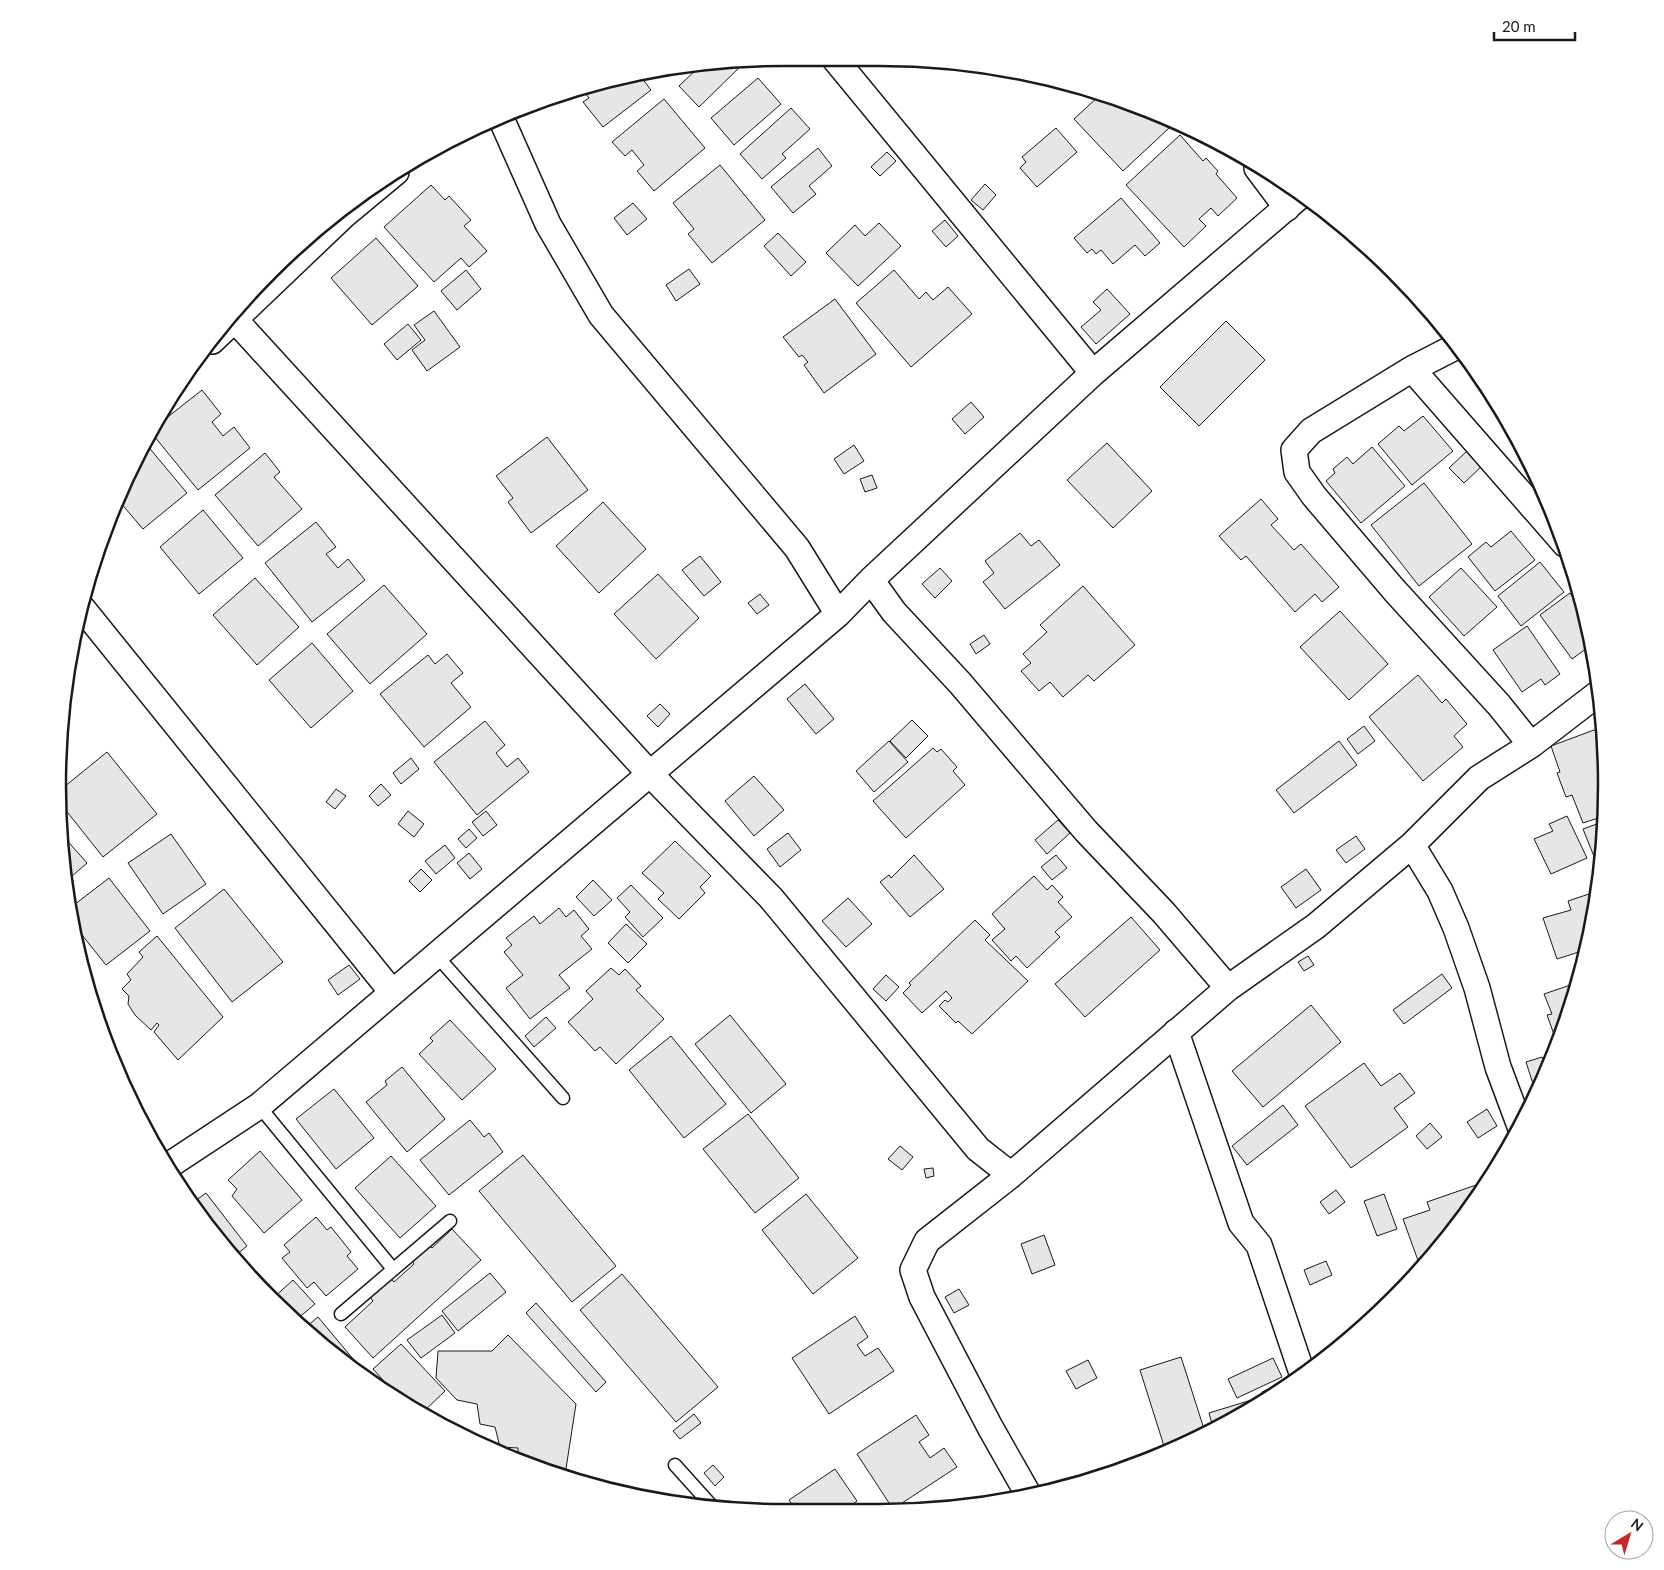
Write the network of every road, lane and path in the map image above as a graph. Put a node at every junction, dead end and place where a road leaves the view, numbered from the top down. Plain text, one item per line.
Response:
1 (841, 66) edge
2 (503, 124) edge
3 (1277, 186) edge
4 (1294, 202) edge
5 (327, 231) edge
6 (240, 317) edge
7 (236, 321) edge
8 (1450, 349) edge
9 (1412, 369) junction
10 (1093, 373) junction
11 (1549, 526) edge
12 (871, 580) junction
13 (87, 614) edge
14 (838, 614) junction
15 (1593, 698) edge
16 (1531, 745) junction
17 (650, 774) junction
18 (1412, 845) junction
19 (436, 955) junction
20 (1228, 988) junction
21 (392, 992) junction
22 (1176, 1032) junction
23 (563, 1098) dead end
24 (259, 1106) junction
25 (1516, 1116) edge
26 (174, 1162) edge
27 (1011, 1176) junction
28 (450, 1221) dead end
29 (394, 1269) junction
30 (341, 1314) dead end
31 (1300, 1367) edge
32 (675, 1465) dead end
33 (1025, 1489) edge
34 (706, 1499) edge

1 - 10 street
2 - 14 street
3 - 4 street
4 - 10 street
5 - 6 street
7 - 17 street
8 - 9 street
9 - 11 street
9 - 16 street
10 - 12 street
12 - 14 street
12 - 20 street
13 - 21 street
14 - 17 street
15 - 16 street
16 - 18 street
17 - 19 street
17 - 27 street
18 - 20 street
18 - 25 street
19 - 21 street
19 - 23 lane
20 - 22 street
21 - 24 street
22 - 27 street
22 - 31 street
24 - 26 street
24 - 29 lane
27 - 33 street
28 - 29 lane
29 - 30 lane
32 - 34 lane

